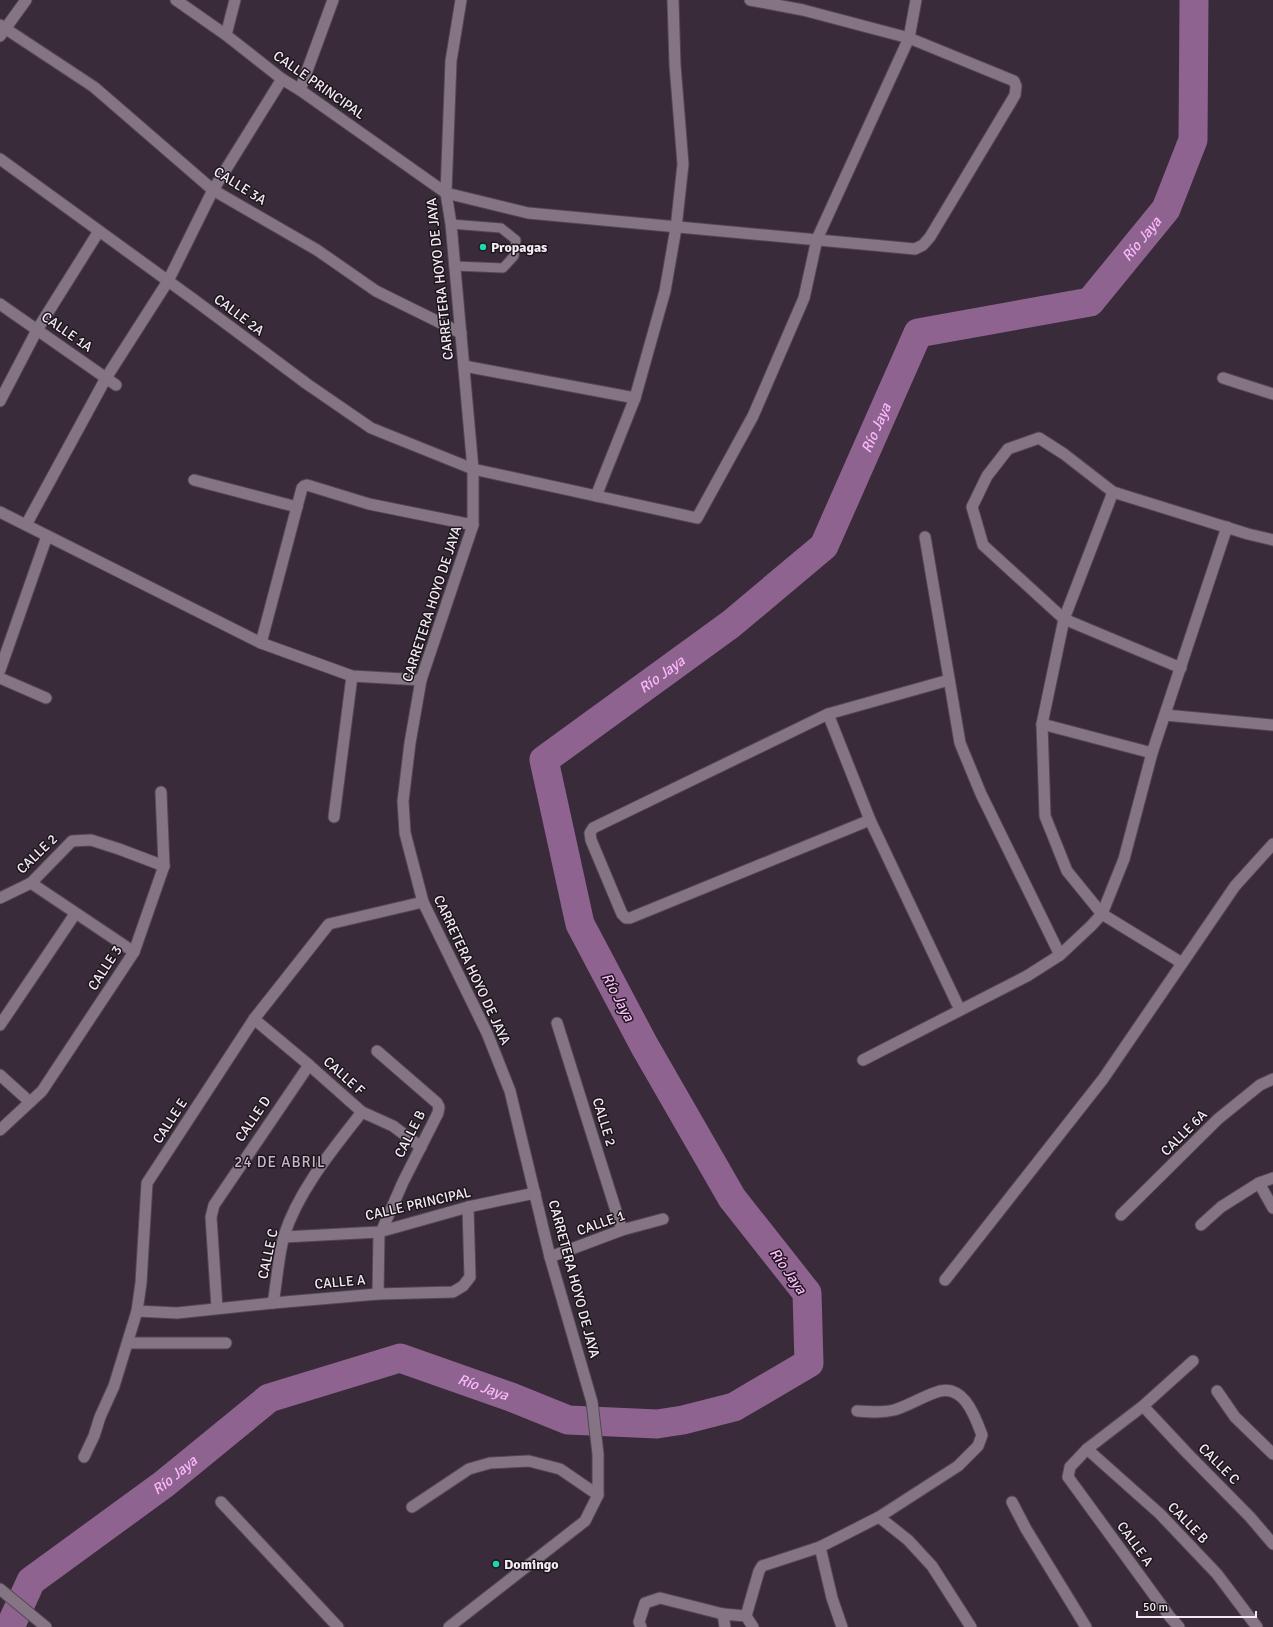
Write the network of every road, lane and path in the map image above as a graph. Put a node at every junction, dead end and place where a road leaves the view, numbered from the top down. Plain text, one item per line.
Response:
1 (26, 0) edge
2 (176, 0) edge
3 (235, 0) edge
4 (333, 0) edge
5 (461, 0) edge
6 (672, 0) edge
7 (750, 0) edge
8 (916, 0) edge
9 (804, 5) edge
10 (2, 30) edge
11 (226, 35) junction
12 (909, 38) junction
13 (282, 80) junction
14 (300, 90) junction
15 (0, 159) edge
16 (213, 190) junction
17 (446, 193) junction
18 (451, 224) junction
19 (676, 228) junction
20 (99, 231) junction
21 (817, 239) junction
22 (454, 266) junction
23 (168, 281) junction
24 (0, 304) edge
25 (37, 330) junction
26 (461, 333) junction
27 (464, 366) junction
28 (106, 378) junction
29 (1224, 378) dead end
30 (116, 385) dead end
31 (1273, 394) edge
32 (635, 398) junction
33 (0, 401) edge
34 (473, 469) junction
35 (194, 480) dead end
36 (1114, 492) junction
37 (596, 496) junction
38 (297, 507) junction
39 (0, 512) edge
40 (473, 525) junction
41 (26, 526) junction
42 (1227, 527) junction
43 (47, 536) junction
44 (925, 537) dead end
45 (1273, 540) edge
46 (1064, 619) junction
47 (261, 643) junction
48 (1181, 668) junction
49 (0, 670) edge
50 (352, 676) junction
51 (0, 678) edge
52 (421, 680) junction
53 (949, 680) junction
54 (46, 698) dead end
55 (828, 714) junction
56 (1165, 715) junction
57 (1042, 724) junction
58 (1273, 725) edge
59 (1152, 753) junction
60 (161, 792) dead end
61 (334, 817) dead end
62 (870, 820) junction
63 (1273, 844) edge
64 (164, 866) junction
65 (31, 883) junction
66 (0, 898) edge
67 (423, 902) junction
68 (75, 914) junction
69 (1102, 914) junction
70 (134, 952) junction
71 (1060, 955) junction
72 (1182, 963) junction
73 (960, 1010) junction
74 (254, 1019) junction
75 (557, 1023) dead end
76 (0, 1024) edge
77 (377, 1050) dead end
78 (863, 1060) dead end
79 (309, 1064) junction
80 (0, 1074) edge
81 (1273, 1079) edge
82 (30, 1102) junction
83 (362, 1112) junction
84 (0, 1130) edge
85 (421, 1147) junction
86 (1273, 1178) edge
87 (1259, 1183) junction
88 (535, 1193) junction
89 (468, 1207) junction
90 (1273, 1208) edge
91 (1122, 1215) dead end
92 (663, 1219) dead end
93 (1201, 1225) dead end
94 (622, 1230) junction
95 (380, 1231) junction
96 (284, 1237) junction
97 (550, 1257) junction
98 (945, 1280) dead end
99 (378, 1294) junction
100 (273, 1303) junction
101 (217, 1308) junction
102 (137, 1310) junction
103 (128, 1343) junction
104 (226, 1343) dead end
105 (1193, 1361) dead end
106 (1217, 1391) dead end
107 (1143, 1406) junction
108 (857, 1410) dead end
109 (1087, 1449) junction
110 (1273, 1454) edge
111 (84, 1457) dead end
112 (598, 1495) junction
113 (221, 1502) dead end
114 (1012, 1502) dead end
115 (412, 1507) dead end
116 (879, 1517) junction
117 (1273, 1544) edge
118 (820, 1547) junction
119 (0, 1590) edge
120 (723, 1614) junction
121 (746, 1616) junction
122 (46, 1627) edge
123 (338, 1627) edge
124 (449, 1627) edge
125 (641, 1627) edge
126 (725, 1627) edge
127 (753, 1627) edge
128 (842, 1627) edge
129 (971, 1627) edge
130 (1086, 1627) edge
131 (1179, 1627) edge
132 (1257, 1627) edge

1 - 10 street
2 - 11 street, CALLE PRINCIPAL
3 - 11 street
4 - 14 street
5 - 17 street, CARRETERA HOYO DE JAYA
6 - 19 street
7 - 9 street
8 - 12 street
9 - 12 street
10 - 16 street, CALLE 3A
11 - 13 street, CALLE PRINCIPAL
12 - 21 street
12 - 21 street
13 - 14 street, CALLE PRINCIPAL
13 - 16 street
14 - 17 street, CALLE PRINCIPAL
15 - 20 street, CALLE 2A
16 - 23 street
16 - 26 street, CALLE 3A
17 - 18 street, CARRETERA HOYO DE JAYA
17 - 19 street
18 - 22 street, CARRETERA HOYO DE JAYA
18 - 22 lane
19 - 21 street
19 - 32 street
20 - 23 street, CALLE 2A
20 - 25 street
21 - 37 street, CALLE 2A
22 - 26 street, CARRETERA HOYO DE JAYA
23 - 28 street
23 - 34 street, CALLE 2A
24 - 25 street, CALLE 1A
25 - 28 street, CALLE 1A
25 - 33 street
26 - 27 street, CARRETERA HOYO DE JAYA
27 - 32 street
27 - 34 street, CARRETERA HOYO DE JAYA
28 - 30 street, CALLE 1A
28 - 41 street
29 - 31 street
32 - 37 street
34 - 37 street, CALLE 2A
34 - 40 street, CARRETERA HOYO DE JAYA
35 - 38 street
36 - 42 street
36 - 46 street
36 - 46 street
38 - 40 street
38 - 47 street
39 - 41 street
40 - 52 street, CARRETERA HOYO DE JAYA
41 - 43 street
42 - 45 street
42 - 48 street
43 - 47 street
43 - 49 street
44 - 53 street
46 - 48 street
46 - 57 street
47 - 50 street
48 - 56 street
50 - 52 street
50 - 61 street
51 - 54 street
52 - 67 street, CARRETERA HOYO DE JAYA
53 - 55 street
53 - 71 street
55 - 62 street
55 - 62 street
56 - 58 street
56 - 59 street
57 - 59 street
57 - 69 street
59 - 69 street
60 - 64 street, CALLE 3
62 - 73 street
63 - 72 street
64 - 65 street, CALLE 2
64 - 70 street, CALLE 3
65 - 66 street, CALLE 2
65 - 68 street
67 - 74 street, CALLE E
67 - 88 street, CARRETERA HOYO DE JAYA
68 - 70 street
68 - 76 street
69 - 71 street
69 - 72 street
70 - 82 street, CALLE 3
71 - 73 street
72 - 98 street
73 - 78 street
74 - 79 street, CALLE F
74 - 102 street, CALLE E
75 - 94 street, CALLE 2
77 - 85 street, CALLE B
79 - 83 street, CALLE F
79 - 101 street, CALLE D
80 - 82 street
81 - 91 street, CALLE 6A
82 - 84 street, CALLE 3
83 - 85 street, CALLE F
83 - 96 street, CALLE C
85 - 95 street, CALLE B
86 - 87 street
87 - 90 street
87 - 93 street
88 - 89 street, CALLE PRINCIPAL
88 - 97 street, CARRETERA HOYO DE JAYA
89 - 95 street, CALLE PRINCIPAL
89 - 99 street, CALLE A
92 - 94 street, CALLE 1
94 - 97 street, CALLE 1
95 - 96 street, CALLE PRINCIPAL
95 - 99 street, CALLE B
96 - 100 street, CALLE C
97 - 112 street, CARRETERA HOYO DE JAYA
99 - 100 street, CALLE A
100 - 101 street, CALLE A
101 - 102 street, CALLE A
102 - 103 street, CALLE E
103 - 104 street
103 - 111 street, CALLE E
105 - 107 street
106 - 110 street
107 - 109 street
107 - 117 street, CALLE C
108 - 116 street
109 - 131 street, CALLE A
109 - 132 street, CALLE B
112 - 115 street
112 - 124 street
113 - 123 street
114 - 130 street
116 - 118 street
116 - 129 street
118 - 121 street
118 - 128 street
119 - 122 street
120 - 121 street
120 - 125 street
120 - 126 street
121 - 127 street

